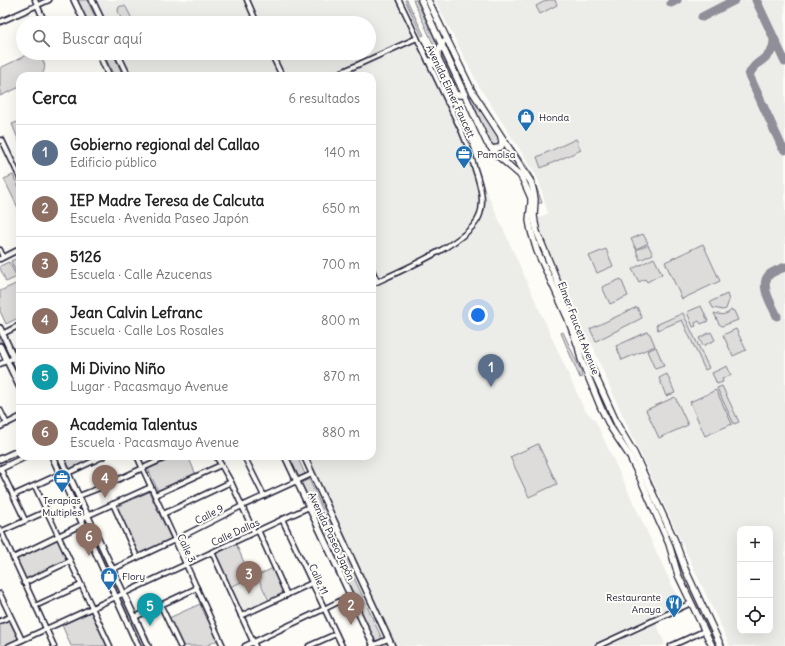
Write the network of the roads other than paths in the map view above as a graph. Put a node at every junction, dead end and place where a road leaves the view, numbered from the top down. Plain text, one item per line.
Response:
1 (35, 0) edge
2 (49, 0) edge
3 (74, 0) edge
4 (92, 0) edge
5 (247, 0) edge
6 (400, 0) edge
7 (428, 0) edge
8 (422, 1) edge
9 (37, 5) junction
10 (42, 16) edge
11 (82, 16) edge
12 (100, 16) edge
13 (254, 16) edge
14 (0, 22) edge
15 (417, 38) junction
16 (447, 39) junction
17 (442, 43) junction
18 (376, 57) edge
19 (102, 60) edge
20 (120, 60) edge
21 (274, 60) edge
22 (368, 60) edge
23 (428, 61) junction
24 (443, 69) junction
25 (107, 72) edge
26 (126, 72) edge
27 (280, 72) edge
28 (342, 72) edge
29 (451, 86) junction
30 (464, 95) junction
31 (448, 102) junction
32 (501, 136) junction
33 (1, 140) edge
34 (492, 149) junction
35 (16, 170) edge
36 (0, 250) edge
37 (16, 251) edge
38 (2, 258) edge
39 (377, 281) edge
40 (16, 326) edge
41 (1, 331) edge
42 (0, 346) edge
43 (14, 358) junction
44 (7, 361) junction
45 (16, 362) edge
46 (0, 364) edge
47 (16, 380) edge
48 (0, 410) edge
49 (16, 420) edge
50 (7, 424) junction
51 (0, 427) edge
52 (16, 452) edge
53 (0, 459) edge
54 (19, 460) edge
55 (54, 460) edge
56 (62, 460) edge
57 (96, 460) edge
58 (139, 460) edge
59 (160, 460) edge
60 (218, 460) edge
61 (246, 460) edge
62 (287, 460) edge
63 (306, 460) edge
64 (221, 465) junction
65 (143, 468) junction
66 (0, 469) edge
67 (68, 473) junction
68 (60, 474) junction
69 (312, 474) junction
70 (297, 481) junction
71 (231, 482) junction
72 (35, 486) junction
73 (151, 487) junction
74 (14, 495) junction
75 (155, 495) junction
76 (79, 496) junction
77 (264, 496) junction
78 (113, 504) junction
79 (242, 506) junction
80 (308, 506) junction
81 (47, 510) junction
82 (164, 514) junction
83 (88, 516) junction
84 (282, 519) junction
85 (25, 520) junction
86 (82, 524) junction
87 (92, 524) junction
88 (0, 531) edge
89 (256, 531) junction
90 (58, 536) junction
91 (175, 540) junction
92 (212, 552) junction
93 (137, 557) junction
94 (13, 558) junction
95 (70, 561) junction
96 (186, 564) junction
97 (113, 569) junction
98 (24, 583) junction
99 (312, 583) junction
100 (81, 585) junction
101 (197, 588) junction
102 (124, 593) junction
103 (0, 594) edge
104 (287, 595) junction
105 (350, 596) junction
106 (116, 597) junction
107 (691, 603) junction
108 (35, 606) junction
109 (161, 606) junction
110 (92, 608) junction
111 (324, 609) junction
112 (704, 611) junction
113 (696, 614) junction
114 (10, 616) junction
115 (241, 616) junction
116 (135, 617) junction
117 (0, 621) edge
118 (46, 629) junction
119 (704, 631) junction
120 (336, 634) junction
121 (388, 638) junction
122 (22, 640) junction
123 (254, 644) edge
124 (9, 646) edge
125 (54, 646) edge
126 (110, 646) edge
127 (138, 646) edge
128 (148, 646) edge
129 (180, 646) edge
130 (224, 646) edge
131 (245, 646) edge
132 (309, 646) edge
133 (342, 646) edge
134 (373, 646) edge
135 (392, 646) edge
136 (598, 646) edge
137 (671, 646) edge
138 (712, 646) edge
139 (721, 646) edge

1 - 9 street
2 - 9 street
3 - 11 main road
4 - 12 main road
5 - 13 street
6 - 15 street, Avenida Elmer Faucett
7 - 8 highway
7 - 16 highway, Elmer Faucett Avenue
8 - 17 highway, Elmer Faucett Avenue
9 - 10 street
9 - 14 street
15 - 18 street
15 - 23 street, Avenida Elmer Faucett
16 - 17 highway
16 - 32 highway, Elmer Faucett Avenue
17 - 24 highway
17 - 30 highway, Elmer Faucett Avenue
19 - 25 main road
20 - 26 main road
21 - 27 street
22 - 28 street
23 - 24 highway
23 - 31 street, Avenida Elmer Faucett
24 - 29 highway
29 - 30 highway
29 - 31 highway
30 - 34 highway, Elmer Faucett Avenue
31 - 39 street, Avenida Elmer Faucett
32 - 34 highway
32 - 112 highway, Elmer Faucett Avenue
33 - 35 street
34 - 107 highway, Elmer Faucett Avenue
36 - 38 street
37 - 38 street
40 - 41 street
41 - 43 main road
42 - 44 main road
43 - 44 street
43 - 45 main road
44 - 46 street
44 - 47 main road
48 - 50 street
49 - 50 street
50 - 51 street
52 - 53 main road
54 - 66 main road
55 - 68 main road
56 - 67 main road
57 - 67 street
58 - 65 street, Calle 3
59 - 65 street
60 - 64 street
61 - 77 street
62 - 70 main road, Avenida Paseo Japón
63 - 69 main road, Avenida Paseo Japón
64 - 71 street
64 - 75 street
65 - 73 street, Calle 3
65 - 76 street
66 - 74 street
67 - 76 main road
68 - 72 street
68 - 86 main road
69 - 70 street, Calle 9
69 - 121 main road, Avenida Paseo Japón
70 - 77 street, Calle 9
70 - 80 main road, Avenida Paseo Japón
71 - 79 street
71 - 82 street
72 - 74 street
72 - 81 street
73 - 75 street, Calle 3
73 - 78 street
74 - 85 street
75 - 82 street, Calle 3
76 - 83 main road
77 - 79 street, Calle 9
78 - 83 street
78 - 93 street
79 - 89 street
79 - 91 street, Calle 9
80 - 84 street, Calle Dallas
80 - 105 main road, Avenida Paseo Japón
81 - 85 street
81 - 90 street
82 - 91 street, Calle 3
83 - 86 street
83 - 87 main road
84 - 89 street, Calle Dallas
84 - 99 street, Calle 11
85 - 88 street
86 - 87 main road
86 - 90 street
86 - 106 main road
87 - 97 main road
88 - 94 street
89 - 92 street, Calle Dallas
89 - 104 street
90 - 94 street
90 - 95 street
91 - 93 street, Calle 9
91 - 96 street, Calle 3
92 - 96 street, Calle Dallas
92 - 115 street
93 - 97 street, Calle 9
94 - 98 street
95 - 98 street
95 - 100 street
96 - 101 street, Calle 3
96 - 102 street, Calle Dallas
97 - 102 main road
98 - 108 street
99 - 104 street
99 - 111 street, Calle 11
100 - 108 street
100 - 110 street
101 - 109 street
101 - 130 street, Calle 3
102 - 106 street, Calle Dallas
102 - 116 main road
103 - 114 street
104 - 115 street
105 - 111 street
105 - 134 main road, Avenida Paseo Japón
106 - 110 street, Calle Dallas
106 - 127 main road
107 - 113 highway, Elmer Faucett Avenue
107 - 136 street
108 - 118 street
109 - 116 street
109 - 129 street
110 - 118 street, Calle Dallas
110 - 126 street
111 - 120 street, Calle 11
111 - 123 street
112 - 113 highway
112 - 139 highway, Elmer Faucett Avenue
113 - 119 highway, Elmer Faucett Avenue
114 - 117 street
114 - 122 street
115 - 123 street
116 - 128 main road
118 - 122 street, Calle Dallas
118 - 125 street
119 - 137 street
119 - 138 highway, Elmer Faucett Avenue
120 - 132 street
120 - 133 street, Calle 11
121 - 134 street
121 - 135 main road, Avenida Paseo Japón
122 - 124 street, Calle Dallas
123 - 131 street

